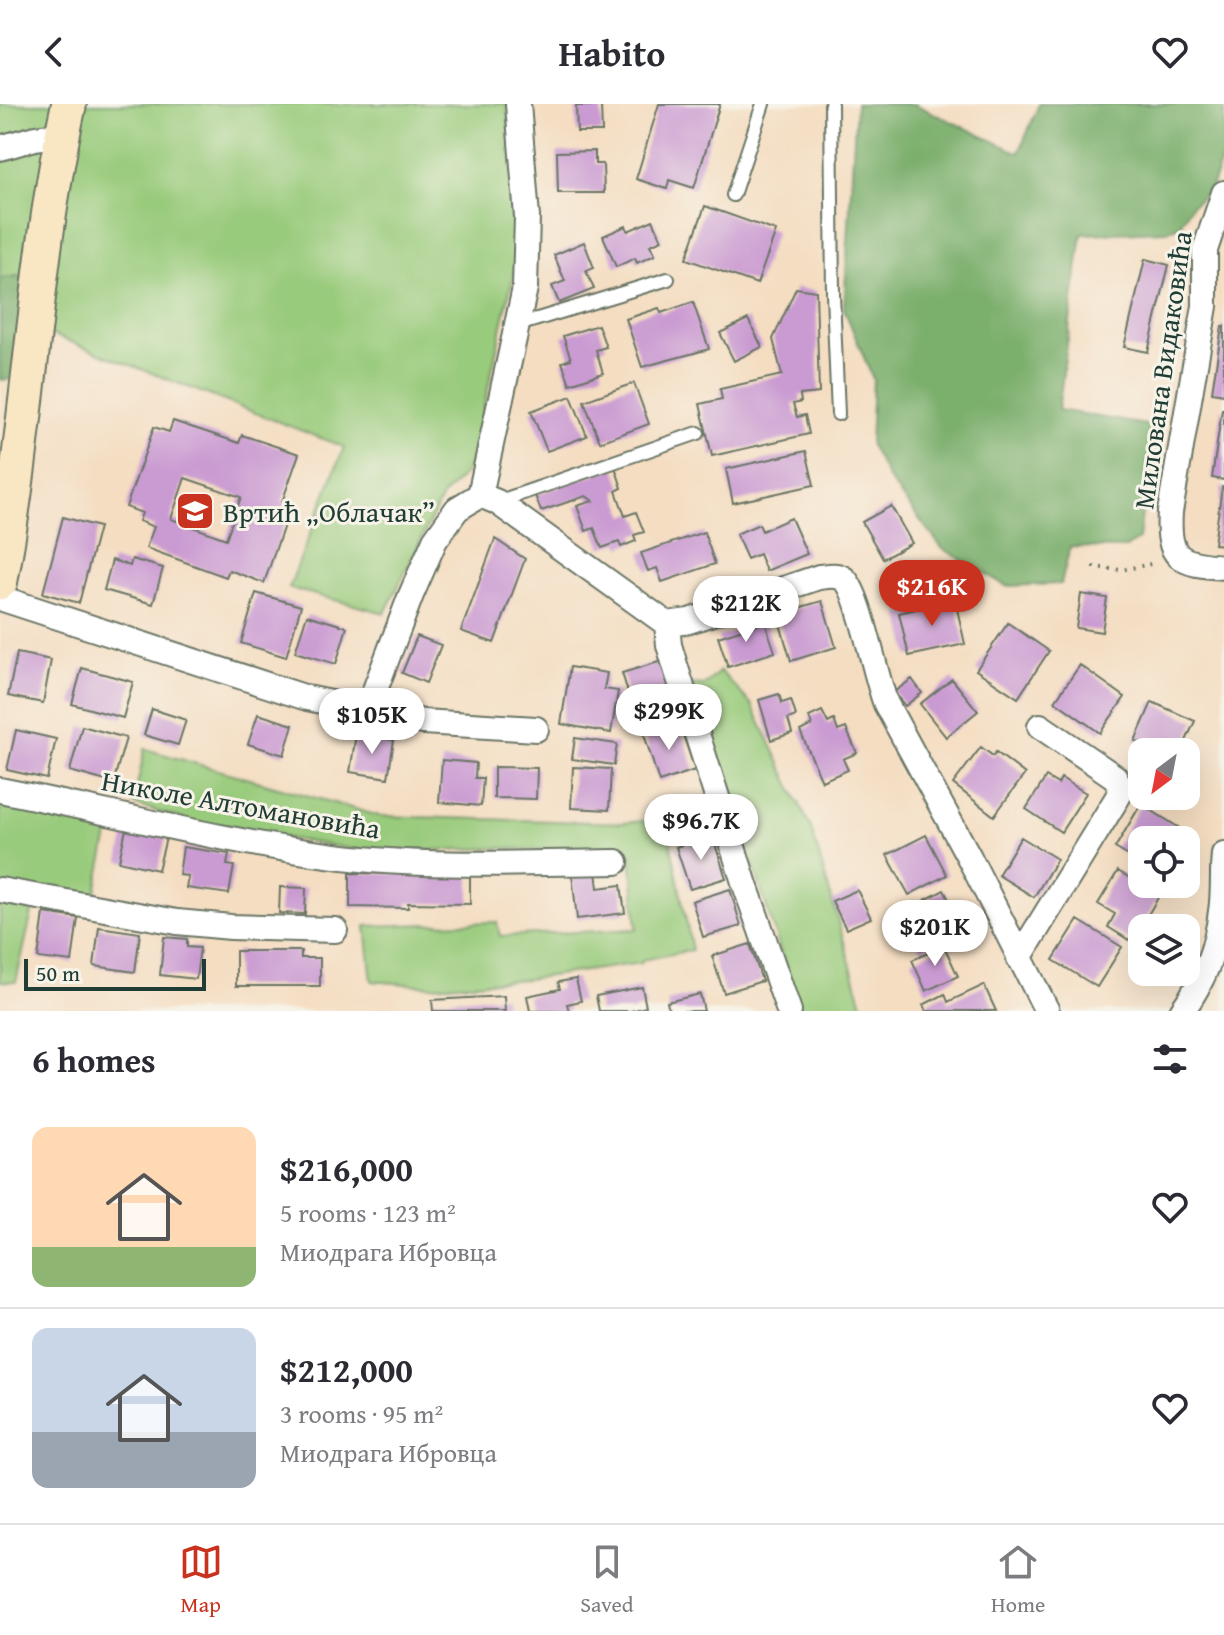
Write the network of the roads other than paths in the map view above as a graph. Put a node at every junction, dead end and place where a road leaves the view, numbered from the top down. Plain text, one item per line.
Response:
1 (518, 104) edge
2 (763, 104) edge
3 (831, 104) edge
4 (65, 119) edge
5 (0, 148) edge
6 (1224, 193) edge
7 (733, 195) dead end
8 (668, 279) dead end
9 (518, 325) junction
10 (838, 414) dead end
11 (698, 433) dead end
12 (489, 499) junction
13 (1224, 567) edge
14 (0, 582) edge
15 (0, 598) edge
16 (667, 624) junction
17 (367, 711) junction
18 (1040, 726) dead end
19 (536, 729) dead end
20 (0, 790) edge
21 (1224, 854) edge
22 (616, 862) dead end
23 (0, 890) edge
24 (335, 930) dead end
25 (1019, 958) junction
26 (789, 1011) edge
27 (1047, 1011) edge
28 (1182, 1011) edge

1 - 9 street
2 - 7 lane
3 - 10 lane
4 - 5 street
4 - 14 street
6 - 13 street, Милована Видаковића
8 - 9 lane
9 - 12 street
11 - 12 lane
12 - 16 street
12 - 17 street
15 - 17 street
16 - 25 street
16 - 26 street
17 - 19 street
18 - 25 street
20 - 22 street, Николе Алтомановића
21 - 28 street
23 - 24 street
25 - 27 street

